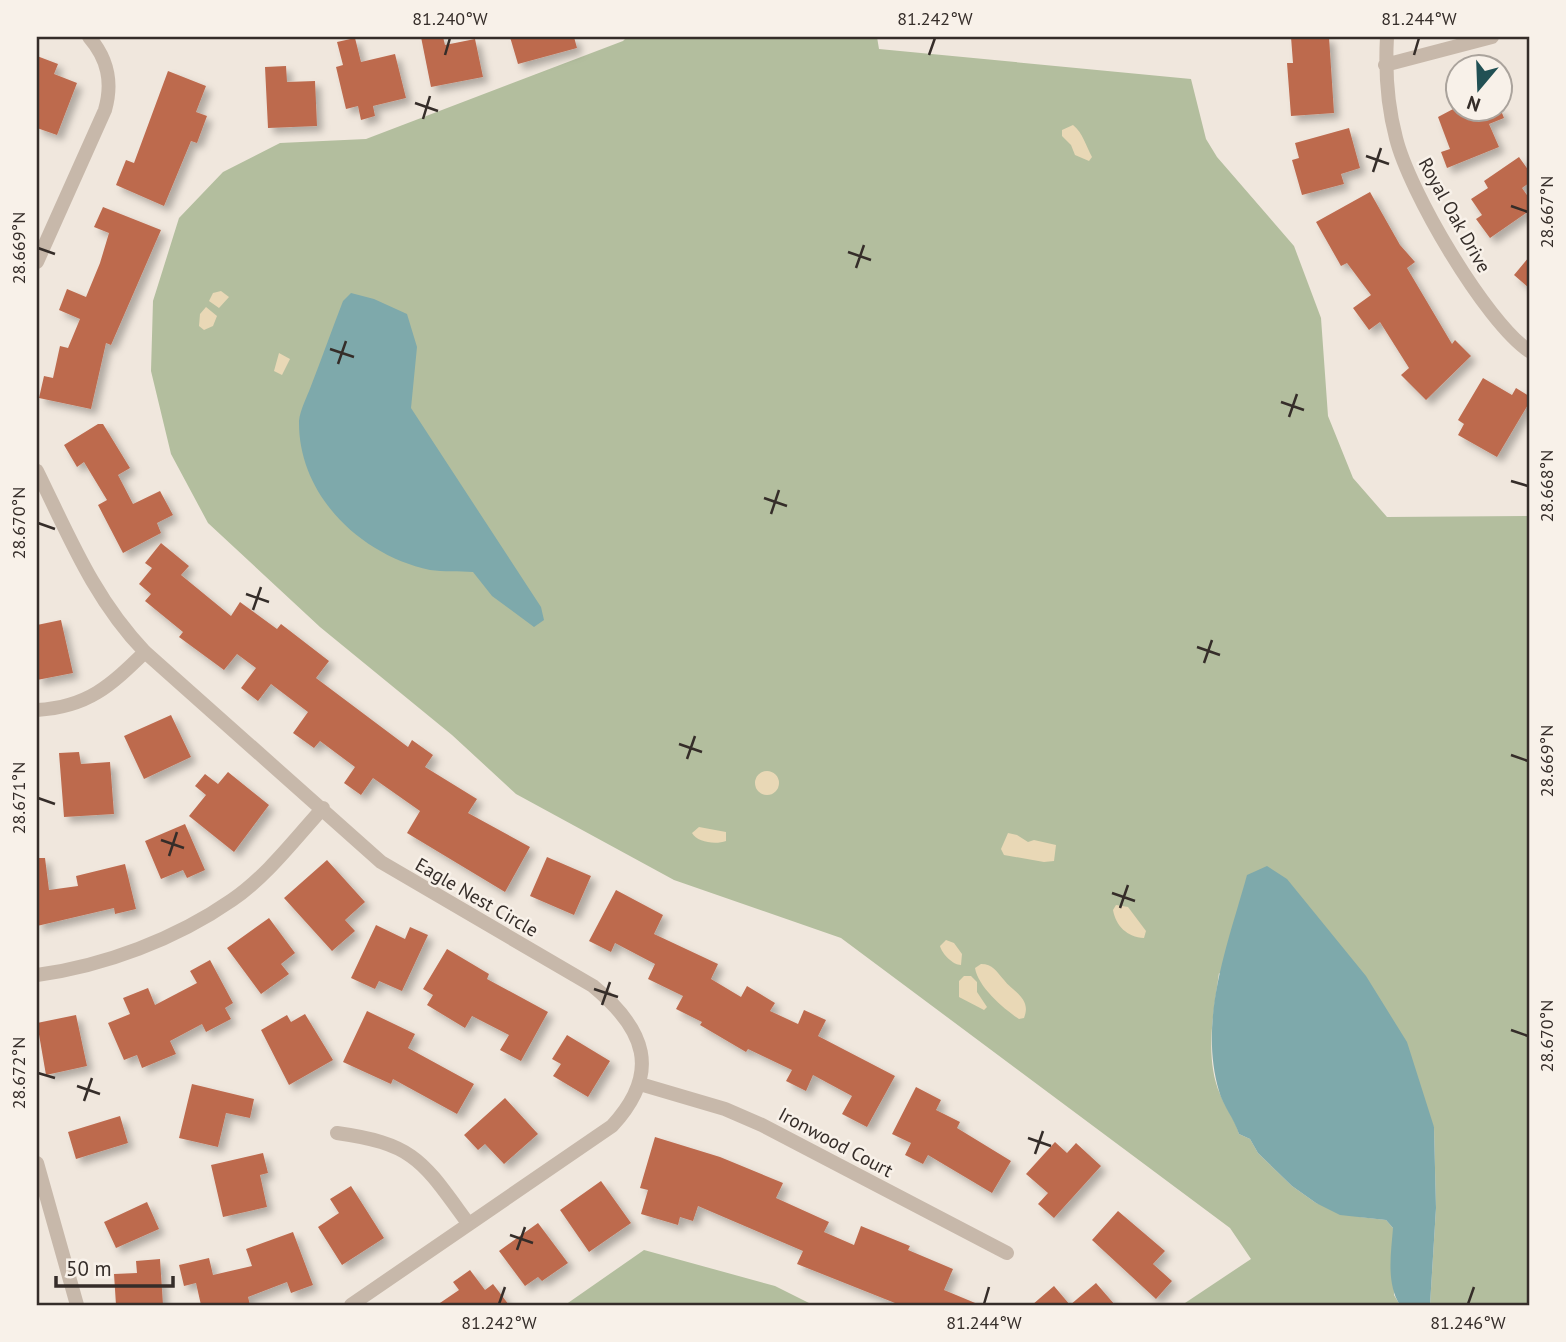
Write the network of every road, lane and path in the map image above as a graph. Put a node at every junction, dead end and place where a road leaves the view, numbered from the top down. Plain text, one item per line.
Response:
1 (89, 37) edge
2 (1387, 37) edge
3 (1492, 37) edge
4 (1385, 65) junction
5 (37, 262) edge
6 (1529, 351) edge
7 (37, 471) edge
8 (145, 652) junction
9 (37, 710) edge
10 (323, 808) junction
11 (37, 975) edge
12 (640, 1084) junction
13 (337, 1133) dead end
14 (37, 1163) edge
15 (42, 1198) edge
16 (468, 1223) junction
17 (1007, 1253) dead end
18 (77, 1305) edge
19 (351, 1305) edge

1 - 5 street
2 - 4 street, Royal Oak Drive
3 - 4 street
4 - 6 street, Royal Oak Drive
7 - 8 street, Eagle Nest Circle
8 - 9 street
8 - 10 street, Eagle Nest Circle
10 - 11 street
10 - 12 street, Eagle Nest Circle
12 - 16 street, Eagle Nest Circle
12 - 17 street, Ironwood Court
13 - 16 street
14 - 15 street
15 - 18 street
16 - 19 street, Eagle Nest Circle

